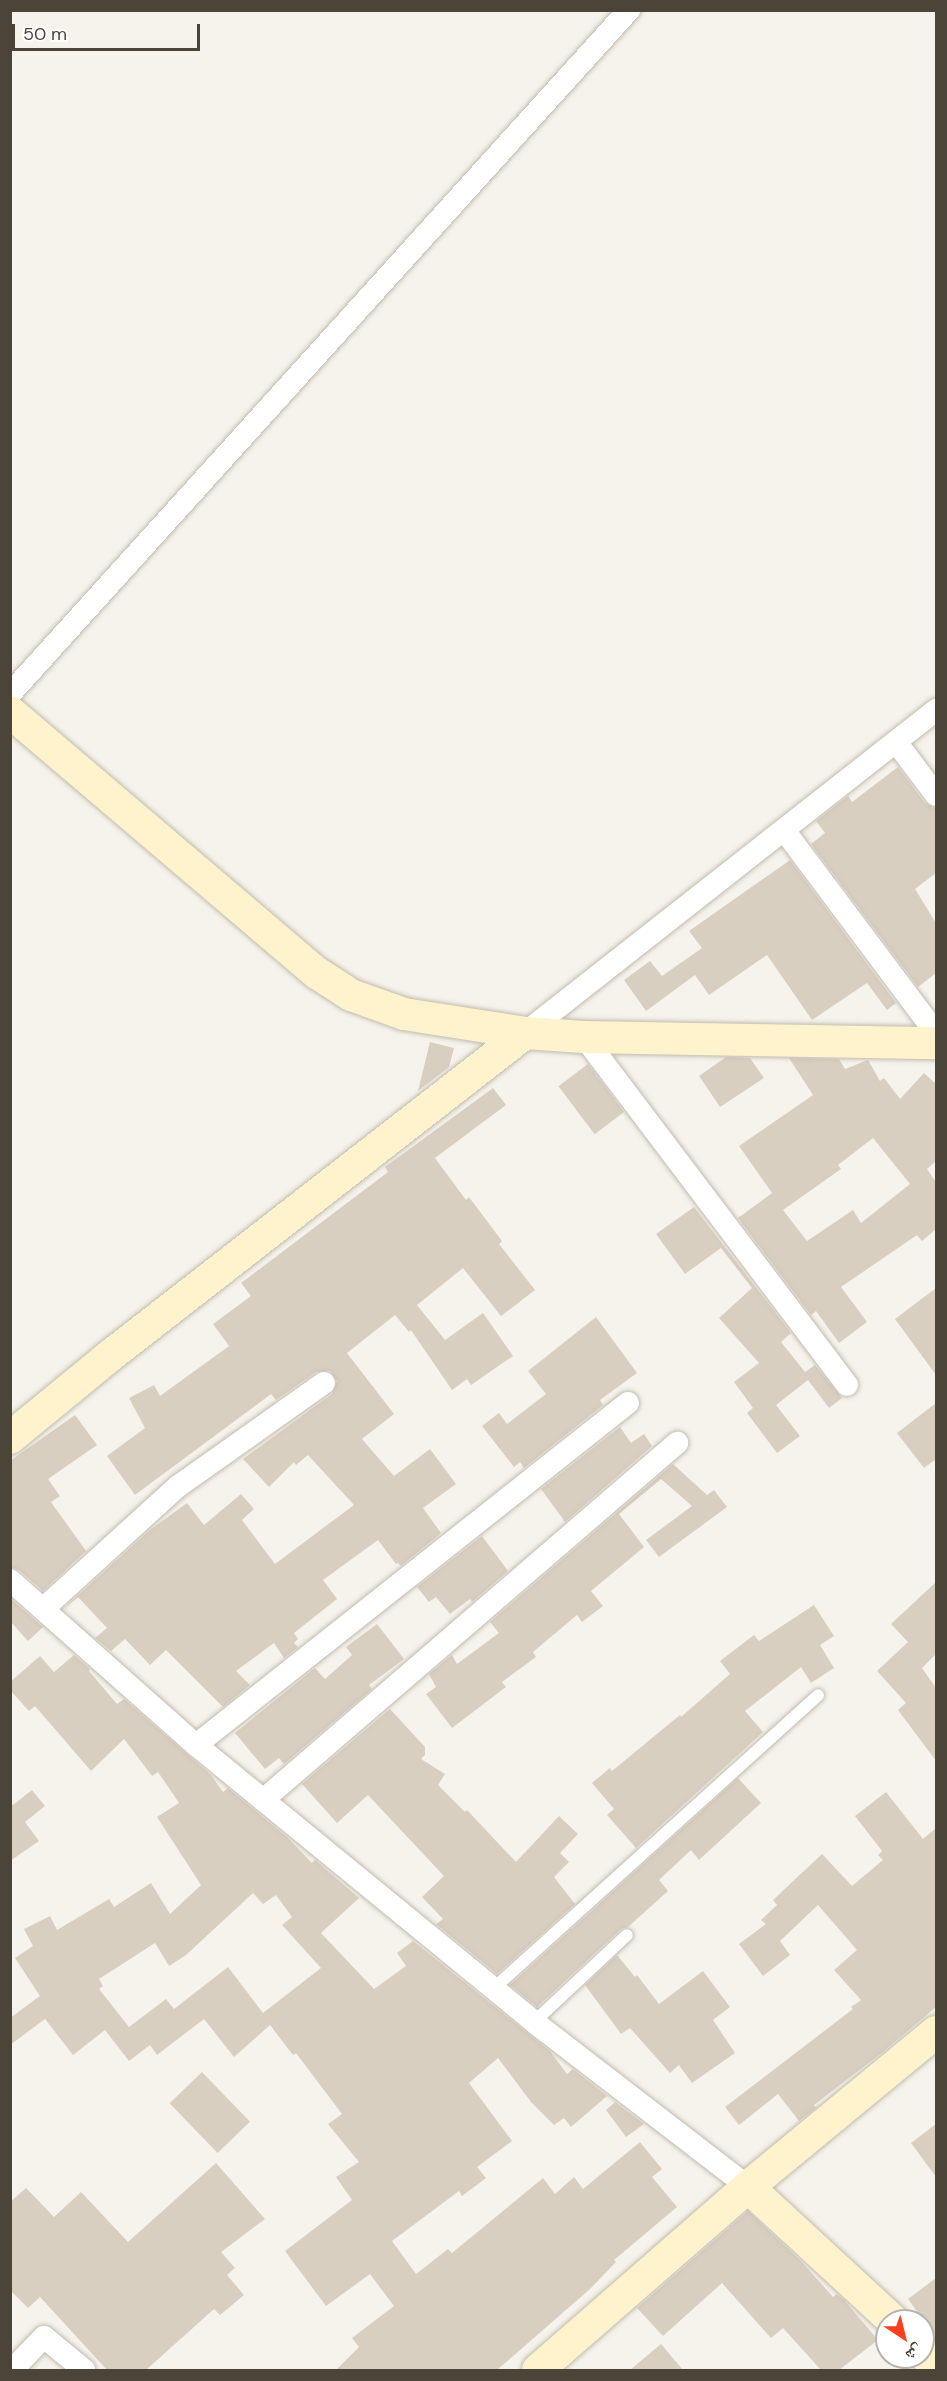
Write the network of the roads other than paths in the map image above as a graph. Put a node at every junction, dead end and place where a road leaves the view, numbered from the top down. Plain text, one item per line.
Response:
1 (629, 10) edge
2 (10, 694) edge
3 (936, 710) edge
4 (10, 712) edge
5 (896, 742) junction
6 (936, 795) edge
7 (784, 830) junction
8 (525, 1033) junction
9 (936, 1033) edge
10 (584, 1037) junction
11 (936, 1043) edge
12 (324, 1383) dead end
13 (847, 1385) dead end
14 (628, 1403) dead end
15 (10, 1438) edge
16 (677, 1443) dead end
17 (10, 1580) edge
18 (43, 1609) junction
19 (818, 1695) dead end
20 (196, 1745) junction
21 (263, 1800) junction
22 (627, 1935) dead end
23 (493, 1989) junction
24 (534, 2022) junction
25 (936, 2032) edge
26 (748, 2187) junction
27 (880, 2309) edge
28 (12, 2370) edge
29 (84, 2370) edge
30 (538, 2370) edge

1 - 2 street
3 - 5 street
4 - 8 street
5 - 6 street
5 - 7 street
7 - 8 street
7 - 9 street
8 - 10 street
8 - 15 street
10 - 11 street
10 - 13 street
12 - 18 street
14 - 20 street
16 - 21 street
17 - 18 street
18 - 20 street
19 - 23 lane
20 - 21 street
21 - 23 street
22 - 24 lane
23 - 24 street
24 - 26 street
25 - 26 street
26 - 27 street
26 - 30 street
28 - 29 street

